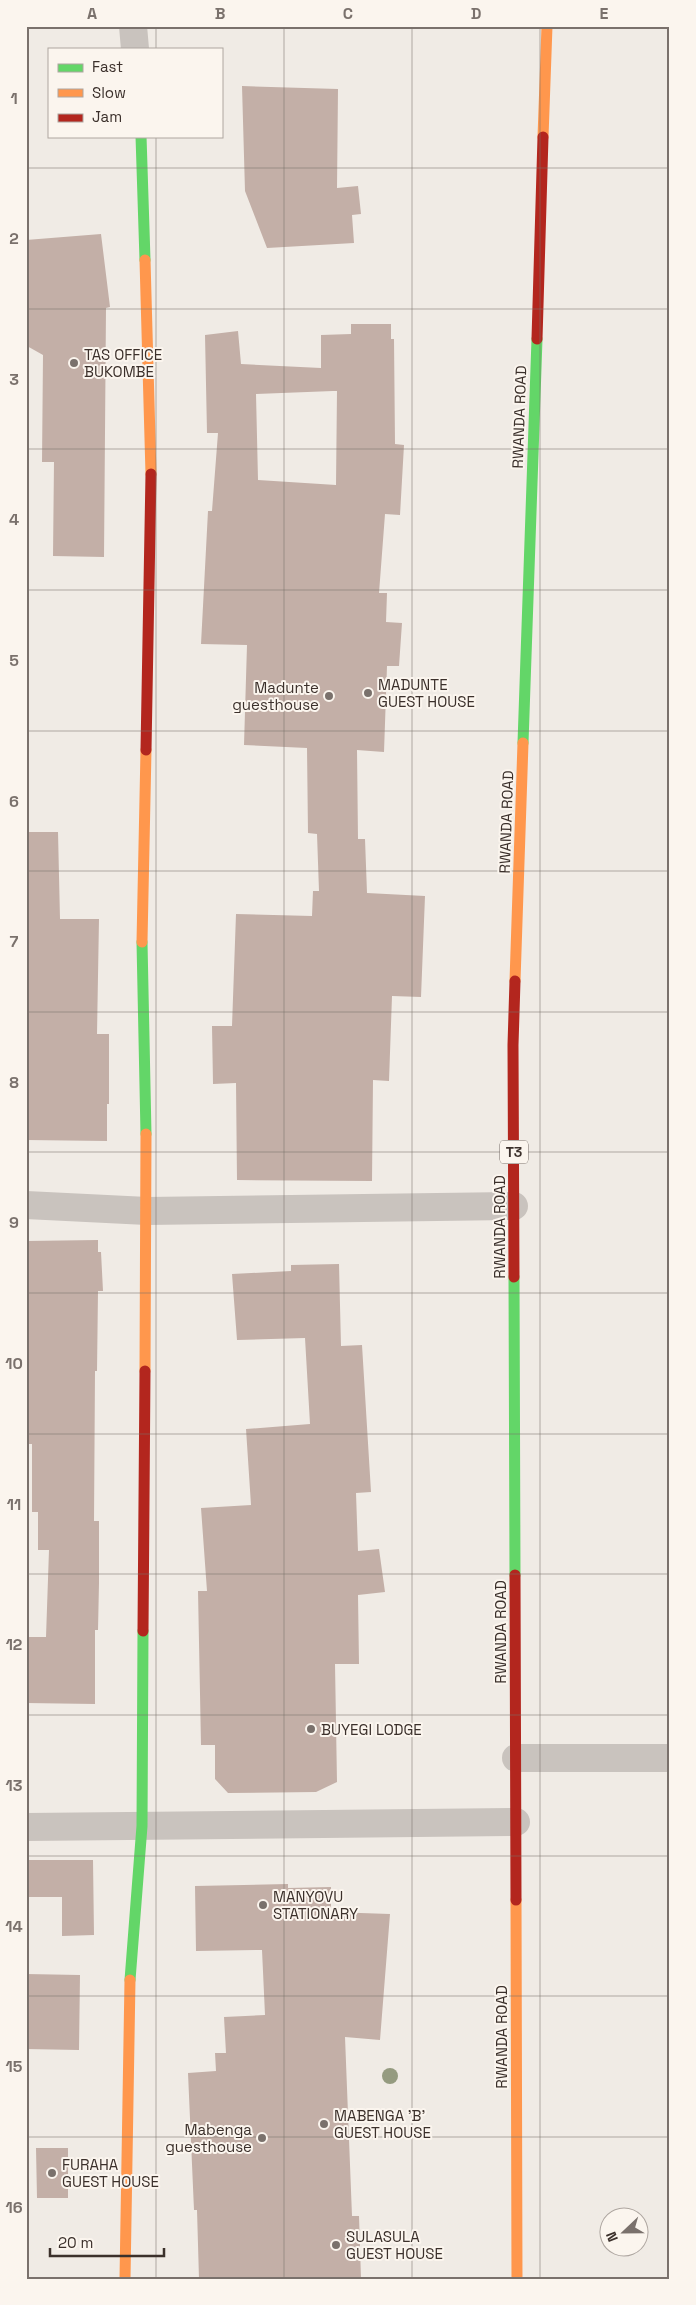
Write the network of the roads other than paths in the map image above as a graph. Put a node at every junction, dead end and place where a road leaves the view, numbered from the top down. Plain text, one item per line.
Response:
1 (133, 26) edge
2 (547, 26) edge
3 (135, 48) edge
4 (141, 138) edge
5 (26, 1206) edge
6 (514, 1206) junction
7 (146, 1211) junction
8 (516, 1758) junction
9 (670, 1758) edge
10 (516, 1822) junction
11 (142, 1826) junction
12 (26, 1827) edge
13 (125, 2279) edge
14 (517, 2279) edge

1 - 3 street
2 - 6 main road, RWANDA ROAD / T3
4 - 7 main road
5 - 7 street
6 - 7 street
6 - 8 main road, RWANDA ROAD / T3
7 - 11 main road
8 - 9 street
8 - 10 main road, RWANDA ROAD / T3
10 - 11 street
10 - 14 main road, RWANDA ROAD / T3
11 - 12 street
11 - 13 main road

